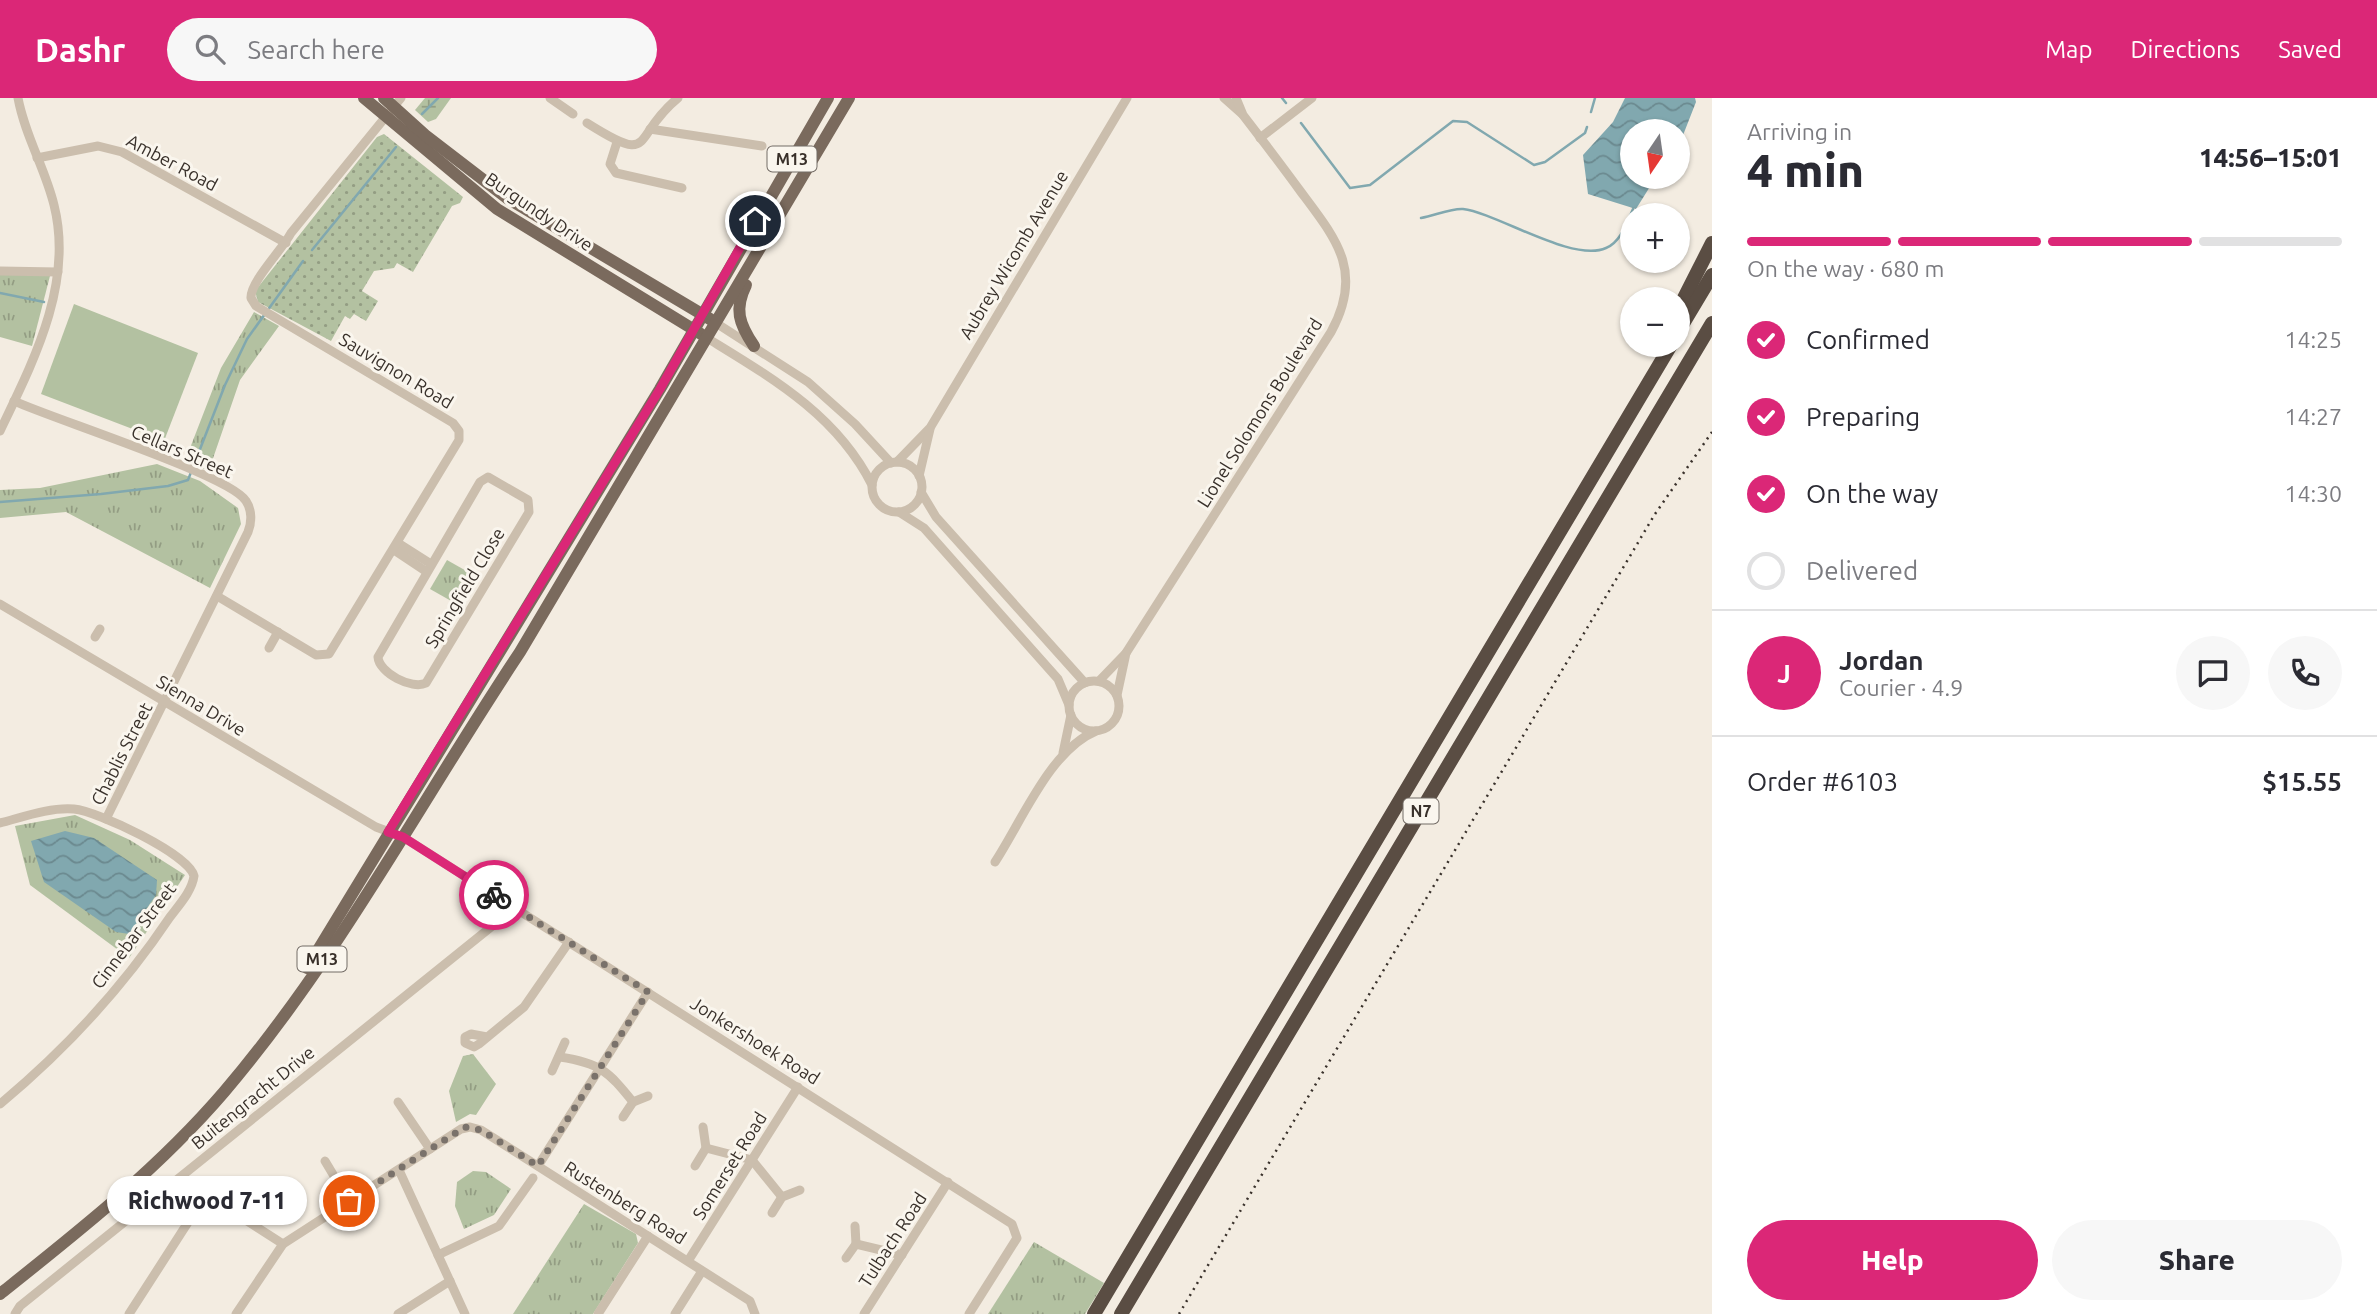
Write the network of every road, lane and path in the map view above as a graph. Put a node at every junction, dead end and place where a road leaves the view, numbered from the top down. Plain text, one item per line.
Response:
1 (18, 98) edge
2 (364, 98) edge
3 (550, 98) edge
4 (678, 98) edge
5 (828, 98) edge
6 (849, 98) edge
7 (1127, 98) edge
8 (1224, 98) edge
9 (1236, 98) edge
10 (1312, 98) edge
11 (393, 101) edge
12 (573, 114) dead end
13 (1243, 115) junction
14 (386, 118) junction
15 (587, 123) dead end
16 (650, 130) junction
17 (1260, 138) junction
18 (617, 142) junction
19 (762, 146) dead end
20 (37, 158) junction
21 (682, 188) dead end
22 (770, 230) junction
23 (286, 243) junction
24 (1712, 243) edge
25 (0, 271) edge
26 (58, 272) junction
27 (1712, 275) edge
28 (1690, 287) edge
29 (1690, 312) edge
30 (703, 315) junction
31 (716, 323) junction
32 (1712, 323) edge
33 (694, 330) junction
34 (707, 338) junction
35 (1712, 338) edge
36 (754, 346) junction
37 (1655, 357) edge
38 (1664, 357) edge
39 (14, 401) junction
40 (930, 428) junction
41 (0, 432) edge
42 (1616, 437) junction
43 (894, 463) junction
44 (919, 476) junction
45 (872, 485) junction
46 (921, 492) junction
47 (899, 512) junction
48 (1581, 544) junction
49 (396, 547) junction
50 (429, 568) junction
51 (217, 596) junction
52 (0, 604) edge
53 (278, 632) junction
54 (269, 648) dead end
55 (1126, 653) junction
56 (1099, 681) junction
57 (1085, 683) junction
58 (1117, 695) junction
59 (165, 703) junction
60 (1069, 705) junction
61 (1071, 715) junction
62 (1096, 731) junction
63 (1063, 754) junction
64 (106, 819) junction
65 (0, 823) edge
66 (388, 832) junction
67 (403, 837) junction
68 (995, 862) dead end
69 (509, 904) junction
70 (569, 942) junction
71 (648, 992) junction
72 (277, 1024) junction
73 (487, 1037) dead end
74 (565, 1042) dead end
75 (560, 1057) junction
76 (600, 1067) junction
77 (552, 1071) dead end
78 (798, 1087) junction
79 (648, 1096) dead end
80 (398, 1102) dead end
81 (633, 1102) junction
82 (0, 1104) edge
83 (622, 1117) dead end
84 (703, 1127) dead end
85 (706, 1148) junction
86 (430, 1149) junction
87 (752, 1160) junction
88 (325, 1161) dead end
89 (538, 1166) junction
90 (695, 1166) dead end
91 (399, 1170) junction
92 (533, 1178) dead end
93 (948, 1182) junction
94 (800, 1191) dead end
95 (782, 1197) junction
96 (349, 1201) junction
97 (772, 1213) dead end
98 (855, 1226) dead end
99 (648, 1236) junction
100 (284, 1244) junction
101 (856, 1244) junction
102 (438, 1255) junction
103 (902, 1255) junction
104 (846, 1258) dead end
105 (688, 1261) junction
106 (702, 1271) junction
107 (450, 1281) junction
108 (0, 1294) edge
109 (15, 1314) edge
110 (129, 1314) edge
111 (236, 1314) edge
112 (398, 1314) edge
113 (465, 1314) edge
114 (598, 1314) edge
115 (675, 1314) edge
116 (755, 1314) edge
117 (864, 1314) edge
118 (969, 1314) edge
119 (1094, 1314) edge
120 (1121, 1314) edge

1 - 20 street
2 - 14 main road, Burgundy Drive
3 - 12 street
4 - 16 street
5 - 30 main road, M13
6 - 22 main road, M13
7 - 40 street, Aubrey Wicomb Avenue
8 - 13 street, Lionel Solomons Boulevard
9 - 13 street, Lionel Solomons Boulevard
10 - 17 street
11 - 14 street, Sauvignon Road
11 - 30 main road, Burgundy Drive
13 - 17 street, Lionel Solomons Boulevard
14 - 23 street, Sauvignon Road
14 - 33 main road, Burgundy Drive
15 - 18 street
16 - 18 street
16 - 19 street
17 - 55 street, Lionel Solomons Boulevard
18 - 21 street
20 - 23 street, Amber Road
20 - 26 street
22 - 31 main road, M13
22 - 36 main road
23 - 49 street, Sauvignon Road
24 - 28 highway
25 - 26 street
26 - 39 street
27 - 29 highway
30 - 31 main road, Burgundy Drive
30 - 33 main road, M13
31 - 34 main road, M13
31 - 36 street
32 - 48 highway, N7
33 - 34 main road, Burgundy Drive
33 - 66 main road, M13
34 - 45 street
34 - 67 main road, M13
35 - 48 highway
36 - 43 street
37 - 42 highway
38 - 42 highway, N7
39 - 41 street
39 - 51 street, Cellars Street
40 - 43 street, Aubrey Wicomb Avenue
40 - 44 street, Aubrey Wicomb Avenue
42 - 119 highway, N7
43 - 44 street
43 - 45 street
44 - 46 street
45 - 47 street
46 - 47 street
46 - 57 street
47 - 60 street
48 - 120 highway, N7
49 - 50 street
49 - 53 street, Sauvignon Road
50 - 50 street, Springfield Close
51 - 53 street, Sauvignon Road
51 - 59 street, Cellars Street
52 - 59 street, Sienna Drive
53 - 54 street
55 - 56 street, Lionel Solomons Boulevard
55 - 58 street, Lionel Solomons Boulevard
56 - 57 street
56 - 58 street
57 - 60 street
58 - 62 street
59 - 64 street, Chablis Street
59 - 66 street, Sienna Drive
60 - 61 street
61 - 62 street
61 - 63 street
62 - 63 street
63 - 68 street
64 - 65 street, Cinnebar Street
64 - 82 street, Cinnebar Street
66 - 67 street, Sienna Drive
66 - 72 main road, M13
67 - 69 street, Jonkershoek Road
67 - 72 main road, M13
69 - 70 street, Jonkershoek Road
69 - 109 street, Buitengracht Drive
70 - 71 street, Jonkershoek Road
70 - 73 street
71 - 76 street
71 - 78 street, Jonkershoek Road
72 - 108 main road, M13
74 - 75 street
75 - 76 street
75 - 77 street
76 - 81 street
76 - 89 street
78 - 87 street, Somerset Road
78 - 93 street, Jonkershoek Road
79 - 81 street
80 - 86 street
81 - 83 street
84 - 85 street
85 - 87 street
85 - 90 street
86 - 89 street, Rustenberg Road
86 - 91 street
87 - 95 street
87 - 105 street, Somerset Road
88 - 96 street
89 - 99 street, Rustenberg Road
91 - 96 street
91 - 102 street
92 - 102 street
93 - 103 street, Tulbach Road
93 - 118 street, Jonkershoek Road
94 - 95 street
95 - 97 street
96 - 100 street
98 - 101 street
99 - 105 street, Rustenberg Road
99 - 114 street
100 - 110 street
100 - 111 street
101 - 103 street
101 - 104 street
102 - 107 street
103 - 117 street, Tulbach Road
105 - 106 street, Rustenberg Road
106 - 115 street
106 - 116 street, Rustenberg Road
107 - 112 street
107 - 113 street

